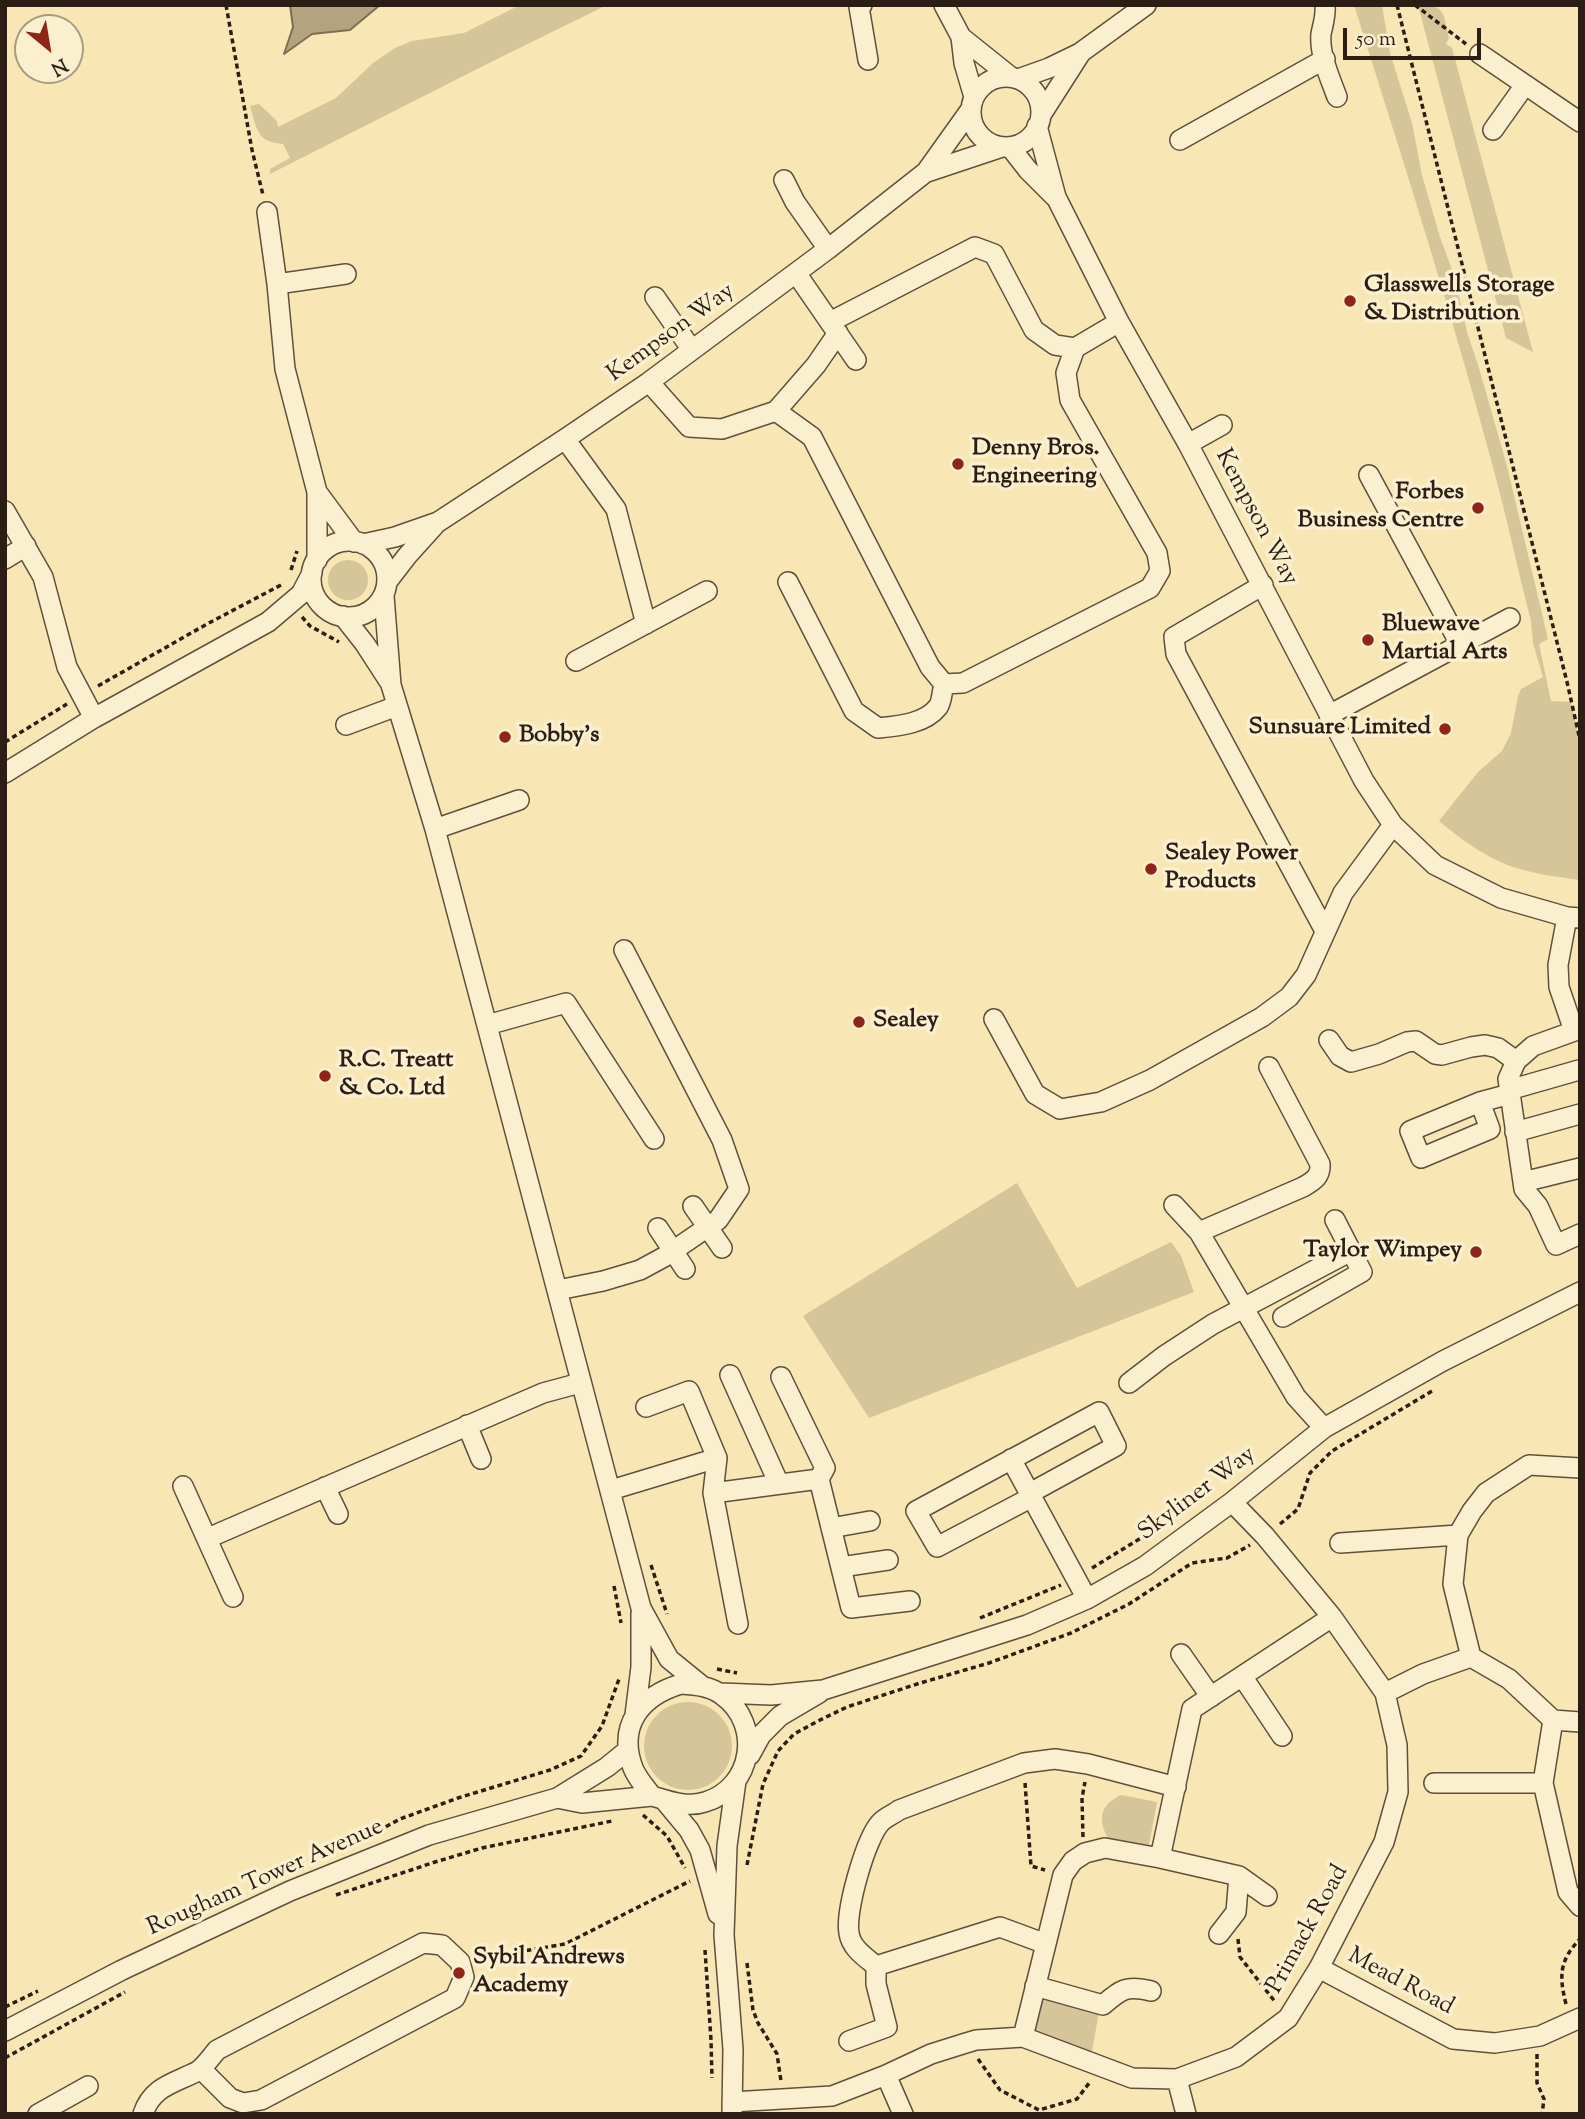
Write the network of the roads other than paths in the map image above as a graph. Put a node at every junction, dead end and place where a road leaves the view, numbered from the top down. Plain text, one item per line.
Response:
1 (862, 5) edge
2 (944, 5) edge
3 (1146, 5) edge
4 (1325, 5) edge
5 (961, 37) junction
6 (1080, 53) junction
7 (1480, 54) road end
8 (1325, 59) junction
9 (868, 60) dead end
10 (1015, 78) junction
11 (1525, 85) junction
12 (1337, 97) dead end
13 (972, 103) junction
14 (1577, 114) edge
15 (1039, 120) junction
16 (1493, 130) dead end
17 (1180, 140) dead end
18 (1006, 147) junction
19 (926, 172) junction
20 (784, 180) dead end
21 (1056, 197) junction
22 (267, 212) road end
23 (828, 249) junction
24 (796, 273) junction
25 (346, 274) dead end
26 (277, 284) junction
27 (655, 296) dead end
28 (1119, 322) junction
29 (834, 328) junction
30 (1075, 348) junction
31 (692, 350) junction
32 (856, 360) dead end
33 (649, 382) junction
34 (776, 411) junction
35 (1222, 425) dead end
36 (565, 439) junction
37 (1188, 443) junction
38 (1369, 475) dead end
39 (317, 492) junction
40 (5, 511) edge
41 (438, 522) junction
42 (358, 543) junction
43 (26, 546) junction
44 (5, 559) edge
45 (315, 566) junction
46 (788, 582) dead end
47 (1262, 586) junction
48 (385, 589) junction
49 (707, 591) dead end
50 (295, 607) junction
51 (337, 614) junction
52 (1510, 618) dead end
53 (646, 624) junction
54 (1460, 644) junction
55 (576, 661) dead end
56 (944, 684) junction
57 (391, 685) junction
58 (397, 706) junction
59 (1329, 715) junction
60 (94, 718) junction
61 (346, 725) dead end
62 (5, 773) edge
63 (519, 800) dead end
64 (1393, 825) junction
65 (435, 829) junction
66 (1573, 917) edge
67 (1325, 932) junction
68 (624, 950) dead end
69 (994, 1019) dead end
70 (487, 1025) junction
71 (1577, 1030) edge
72 (1329, 1040) dead end
73 (1516, 1061) junction
74 (1269, 1067) dead end
75 (1579, 1070) edge
76 (1510, 1092) junction
77 (1480, 1102) dead end
78 (1580, 1114) edge
79 (1516, 1132) junction
80 (654, 1139) dead end
81 (1580, 1168) edge
82 (1523, 1186) junction
83 (1174, 1205) dead end
84 (693, 1206) dead end
85 (1335, 1220) dead end
86 (708, 1226) junction
87 (658, 1228) dead end
88 (1199, 1232) junction
89 (1580, 1234) edge
90 (722, 1248) dead end
91 (673, 1251) junction
92 (1352, 1251) junction
93 (685, 1269) dead end
94 (558, 1290) junction
95 (1580, 1292) edge
96 (1244, 1309) junction
97 (1283, 1317) dead end
98 (730, 1375) dead end
99 (781, 1377) dead end
100 (580, 1383) junction
101 (1129, 1383) dead end
102 (646, 1407) dead end
103 (467, 1425) junction
104 (1324, 1428) junction
105 (717, 1458) junction
106 (481, 1459) dead end
107 (1011, 1459) junction
108 (1580, 1468) edge
109 (819, 1479) junction
110 (779, 1484) junction
111 (183, 1486) dead end
112 (325, 1487) junction
113 (611, 1490) junction
114 (713, 1493) junction
115 (1031, 1495) junction
116 (1232, 1502) junction
117 (338, 1514) dead end
118 (870, 1521) dead end
119 (831, 1528) junction
120 (1458, 1535) junction
121 (208, 1538) junction
122 (1340, 1542) dead end
123 (888, 1560) dead end
124 (841, 1567) junction
125 (233, 1597) dead end
126 (1087, 1599) junction
127 (910, 1601) dead end
128 (642, 1608) junction
129 (1332, 1618) junction
130 (738, 1624) dead end
131 (1181, 1654) dead end
132 (1471, 1657) junction
133 (1242, 1675) junction
134 (704, 1676) junction
135 (823, 1690) junction
136 (721, 1693) junction
137 (1385, 1693) junction
138 (1211, 1698) junction
139 (634, 1717) junction
140 (1553, 1720) junction
141 (1580, 1722) edge
142 (1282, 1736) dead end
143 (628, 1750) junction
144 (746, 1762) junction
145 (736, 1781) junction
146 (1434, 1783) dead end
147 (1543, 1783) junction
148 (1176, 1787) junction
149 (557, 1798) junction
150 (658, 1798) junction
151 (1160, 1858) junction
152 (1239, 1876) junction
153 (1267, 1896) dead end
154 (1580, 1906) edge
155 (1219, 1934) dead end
156 (723, 1935) junction
157 (1046, 1944) junction
158 (876, 1966) junction
159 (1318, 1968) junction
160 (1035, 1986) junction
161 (1151, 1990) dead end
162 (1576, 2020) edge
163 (5, 2031) edge
164 (1023, 2037) junction
165 (849, 2041) dead end
166 (201, 2069) junction
167 (886, 2075) junction
168 (1177, 2079) junction
169 (88, 2086) dead end
170 (732, 2108) edge
171 (38, 2114) edge
172 (143, 2114) edge
173 (903, 2114) edge
174 (1186, 2114) edge

1 - 9 street
2 - 5 street
3 - 6 street
4 - 8 street
5 - 10 street
5 - 13 street
6 - 10 street
6 - 15 street
7 - 11 street
8 - 12 street
8 - 17 street
10 - 13 street
10 - 15 street
11 - 14 street
11 - 16 street
13 - 18 street
13 - 19 street, Kempson Way
15 - 18 street
15 - 21 street, Kempson Way
18 - 19 street, Kempson Way
18 - 21 street, Kempson Way
19 - 23 street, Kempson Way
20 - 23 street
21 - 28 street, Kempson Way
22 - 26 street
23 - 24 street, Kempson Way
24 - 29 street
24 - 31 street, Kempson Way
25 - 26 street
26 - 39 street
27 - 31 street
28 - 30 street
28 - 37 street, Kempson Way
29 - 30 street
29 - 32 street
29 - 34 street
30 - 56 street
31 - 33 street, Kempson Way
33 - 34 street
33 - 36 street, Kempson Way
34 - 56 street
35 - 37 street
36 - 41 street, Kempson Way
36 - 53 street
37 - 47 street, Kempson Way
38 - 54 street
39 - 42 street
39 - 45 street
40 - 43 street
41 - 42 street, Kempson Way
41 - 48 street, Kempson Way
42 - 45 street
42 - 48 street
43 - 44 street
43 - 60 street
45 - 50 street
45 - 51 street
46 - 56 street
47 - 59 street, Kempson Way
47 - 67 street
48 - 51 street
48 - 57 street
49 - 53 street
50 - 51 street
50 - 60 street
51 - 57 street
52 - 54 street
53 - 55 street
54 - 59 street
57 - 58 street
58 - 61 street
58 - 65 street
59 - 64 street, Kempson Way
60 - 62 street
63 - 65 street
64 - 66 street, Kempson Way
64 - 67 street
65 - 70 street
66 - 71 street
67 - 69 street
68 - 86 street
70 - 80 street
70 - 94 street
71 - 73 street
72 - 73 street
73 - 76 street
74 - 88 street
75 - 76 street
76 - 77 street
76 - 79 street
78 - 79 street
79 - 82 street
81 - 82 street
82 - 89 street
83 - 88 street
84 - 86 street
85 - 92 street
86 - 90 street
86 - 91 street
87 - 91 street
88 - 96 street
91 - 93 street
91 - 94 street
92 - 96 street
92 - 97 street
94 - 100 street
95 - 104 street, Skyliner Way
96 - 101 street
96 - 104 street
98 - 110 street
99 - 109 street
100 - 103 street
100 - 113 street
102 - 105 street
103 - 106 street
103 - 112 street
104 - 116 street, Skyliner Way
105 - 113 street
105 - 114 street
107 - 115 street
107 - 115 street
107 - 115 street
108 - 120 street
109 - 110 street
109 - 119 street
110 - 114 street
111 - 121 street
112 - 117 street
112 - 121 street
113 - 128 street
114 - 130 street
115 - 126 street
116 - 126 street, Skyliner Way
116 - 129 street, Primack Road
118 - 119 street
119 - 124 street
120 - 122 street
120 - 132 street
121 - 125 street
123 - 124 street
124 - 127 street
126 - 135 street, Skyliner Way
128 - 134 street
128 - 139 street
129 - 133 street
129 - 137 street, Primack Road
131 - 138 street
132 - 137 street
132 - 140 street
133 - 138 street
133 - 142 street
134 - 136 street
134 - 139 street
135 - 136 street, Skyliner Way
135 - 144 street, Skyliner Way
136 - 144 street
137 - 159 street, Primack Road
138 - 148 street
139 - 143 street
140 - 141 street
140 - 147 street
143 - 149 street, Rougham Tower Avenue
143 - 150 street
144 - 145 street
145 - 150 street
145 - 156 street
146 - 147 street
147 - 154 street
148 - 151 street
148 - 158 street
149 - 150 street, Rougham Tower Avenue
149 - 163 street, Rougham Tower Avenue
150 - 156 street
151 - 152 street
151 - 157 street
152 - 153 street
152 - 155 street
156 - 170 street
157 - 158 street
157 - 160 street
158 - 165 street
159 - 162 street, Mead Road
159 - 168 street, Primack Road
160 - 161 street
160 - 164 street
164 - 167 street, Primack Road
164 - 168 street, Primack Road
166 - 166 street
166 - 172 street
167 - 170 street, Primack Road
167 - 173 street
168 - 174 street
169 - 171 street

